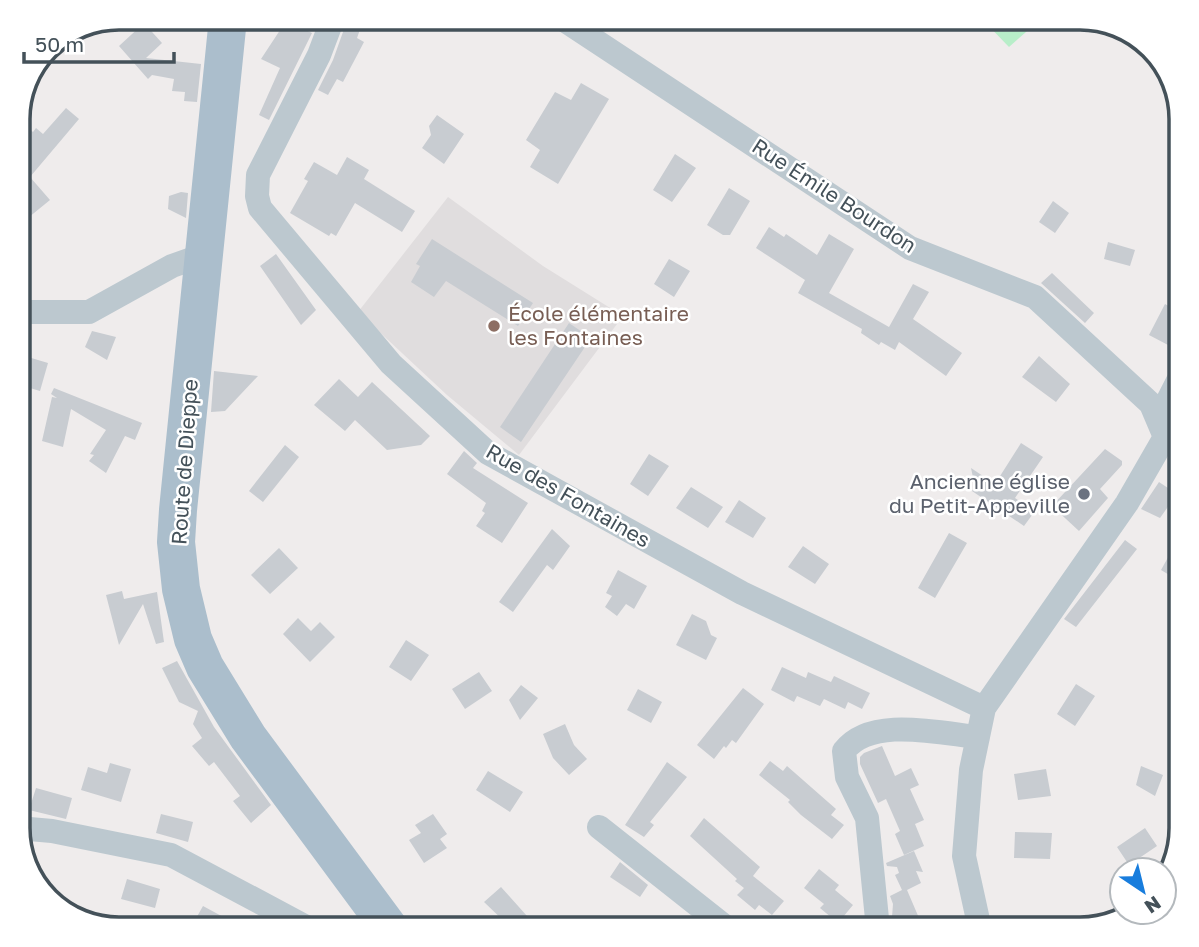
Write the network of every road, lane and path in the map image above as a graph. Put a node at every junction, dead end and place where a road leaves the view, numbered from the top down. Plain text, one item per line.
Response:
1 (227, 30) edge
2 (329, 30) edge
3 (579, 30) edge
4 (203, 255) junction
5 (30, 312) edge
6 (1169, 398) edge
7 (1158, 420) junction
8 (984, 708) junction
9 (978, 737) junction
10 (600, 827) dead end
11 (30, 829) edge
12 (287, 917) edge
13 (381, 917) edge
14 (713, 917) edge
15 (876, 917) edge
16 (977, 917) edge

1 - 4 main road, Route de Dieppe
2 - 8 street, Rue des Fontaines
3 - 7 street, Rue Émile Bourdon
4 - 5 street
4 - 13 main road, Route de Dieppe
6 - 7 street
7 - 8 street
8 - 9 street
9 - 15 street
9 - 16 street
10 - 14 street
11 - 12 street

